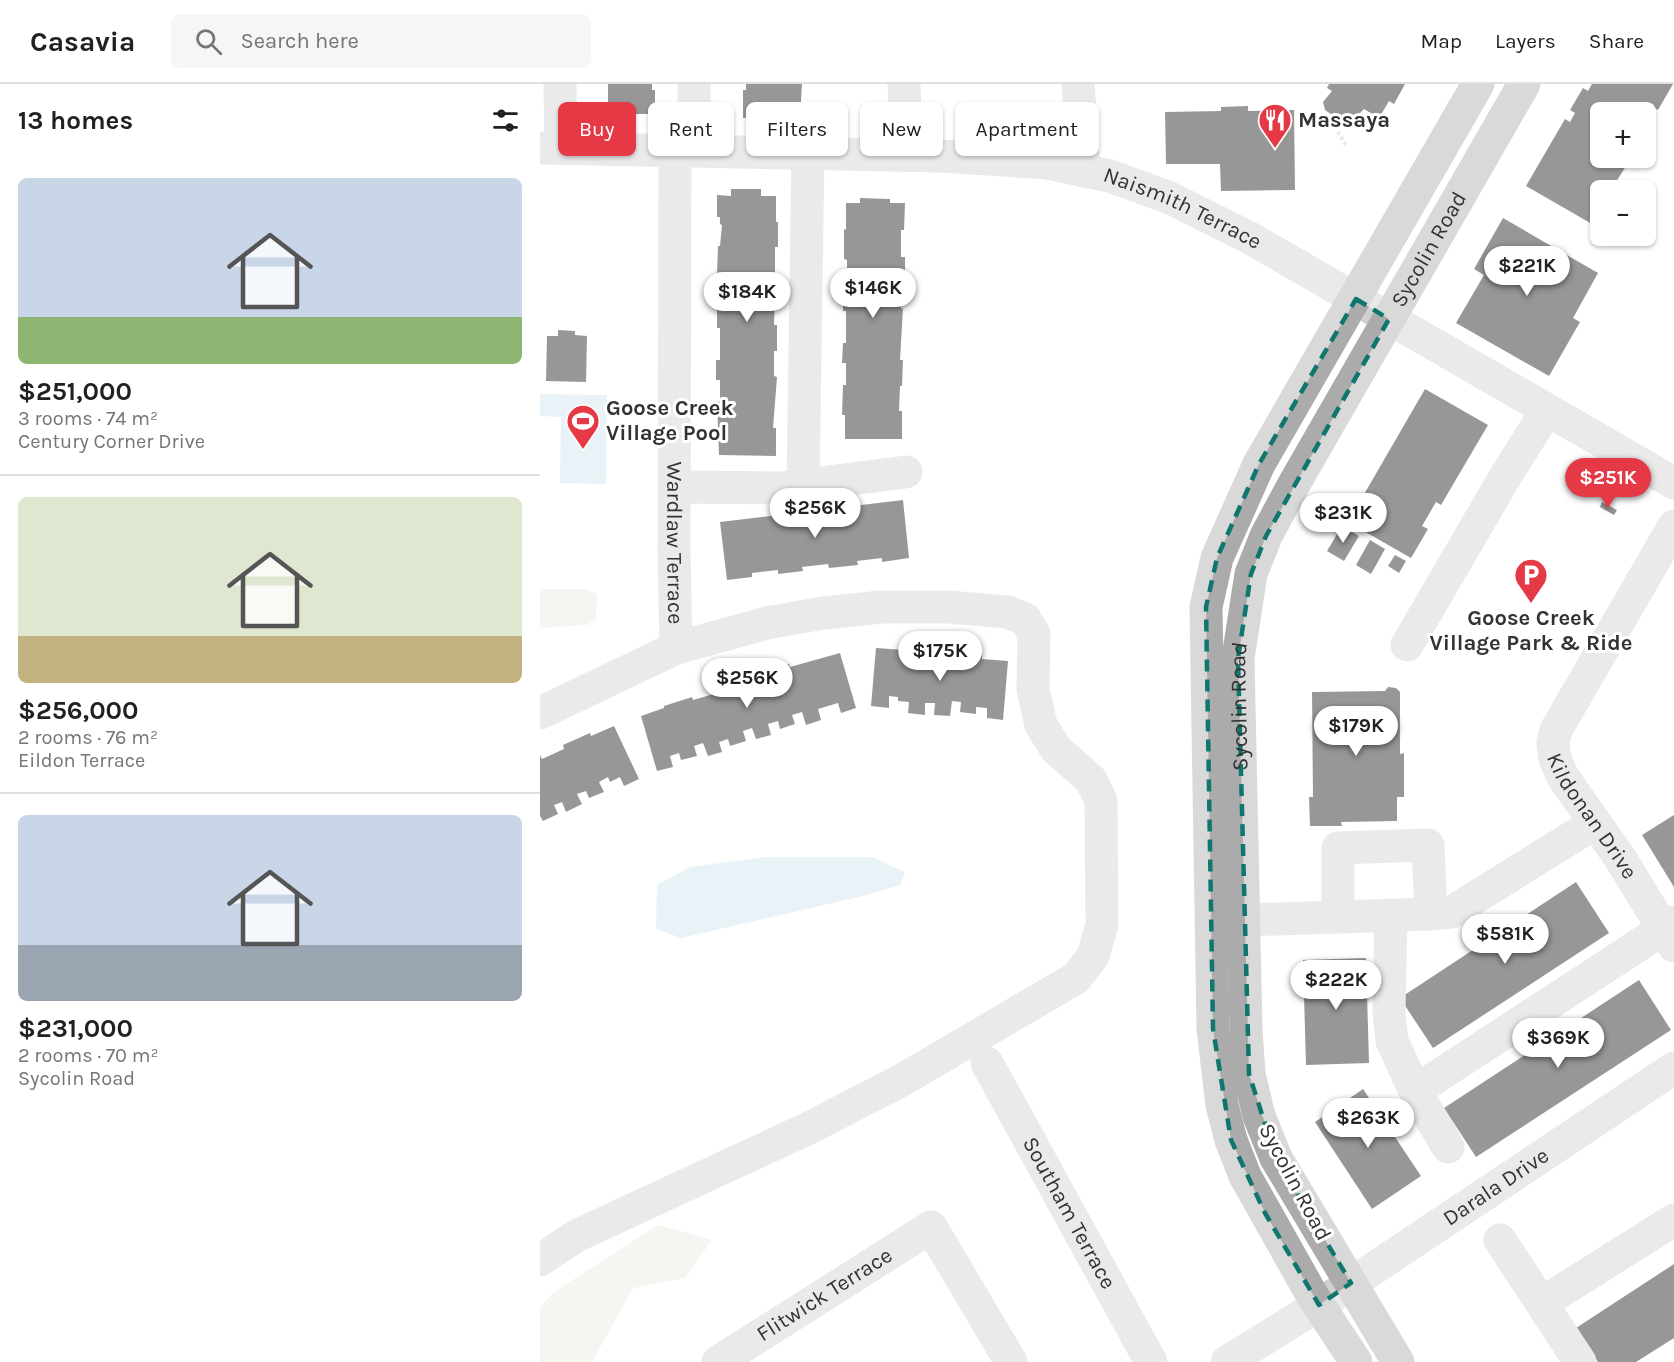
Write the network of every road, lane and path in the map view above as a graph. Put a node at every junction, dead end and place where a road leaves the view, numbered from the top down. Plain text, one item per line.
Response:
1 (561, 84) edge
2 (694, 84) edge
3 (904, 84) edge
4 (1078, 84) edge
5 (1478, 84) edge
6 (1524, 84) edge
7 (692, 102) edge
8 (905, 102) edge
9 (1338, 132) dead end
10 (1347, 147) dead end
11 (550, 148) edge
12 (648, 149) edge
13 (685, 156) edge
14 (808, 156) edge
15 (924, 156) edge
16 (1083, 171) junction
17 (1356, 299) junction
18 (1389, 319) junction
19 (1547, 410) junction
20 (906, 472) dead end
21 (1674, 483) edge
22 (803, 485) junction
23 (675, 487) junction
24 (1674, 526) edge
25 (1407, 645) dead end
26 (676, 648) junction
27 (540, 713) edge
28 (1595, 824) junction
29 (1431, 914) junction
30 (1391, 915) junction
31 (1338, 917) junction
32 (1243, 920) junction
33 (1670, 932) edge
34 (987, 1063) dead end
35 (1674, 1068) edge
36 (1415, 1091) junction
37 (1448, 1147) dead end
38 (1674, 1220) edge
39 (1500, 1240) dead end
40 (540, 1260) edge
41 (1351, 1283) junction
42 (1542, 1303) junction
43 (1318, 1305) junction
44 (718, 1362) edge
45 (1011, 1362) edge
46 (1151, 1362) edge
47 (1227, 1362) edge
48 (1356, 1362) edge
49 (1398, 1362) edge
50 (1580, 1362) edge

1 - 11 street
2 - 7 street, Wardlaw Terrace
3 - 8 street
4 - 16 street
5 - 17 main road, Sycolin Road
6 - 18 main road, Sycolin Road
9 - 10 path
11 - 12 street, Naismith Terrace
13 - 23 street, Wardlaw Terrace
14 - 22 street
15 - 16 street, Naismith Terrace
16 - 17 street, Naismith Terrace
17 - 18 street, Naismith Terrace
17 - 43 main road, Sycolin Road
18 - 19 street, Naismith Terrace
18 - 32 main road, Sycolin Road
19 - 21 street, Naismith Terrace
19 - 25 street
20 - 22 street
22 - 23 street
23 - 26 street, Wardlaw Terrace
24 - 28 street, Kildonan Drive
26 - 27 street
26 - 40 street
28 - 29 street
28 - 33 street, Kildonan Drive
29 - 30 street
29 - 31 street
30 - 31 street
30 - 36 street
31 - 32 street
32 - 41 main road, Sycolin Road
33 - 36 street
34 - 46 street, Southam Terrace
35 - 41 street, Darala Drive
36 - 37 street
38 - 42 street
39 - 42 street
41 - 43 street, Darala Drive
41 - 49 main road, Sycolin Road
42 - 50 street
43 - 47 street, Darala Drive
43 - 48 main road, Sycolin Road
44 - 45 street, Flitwick Terrace

